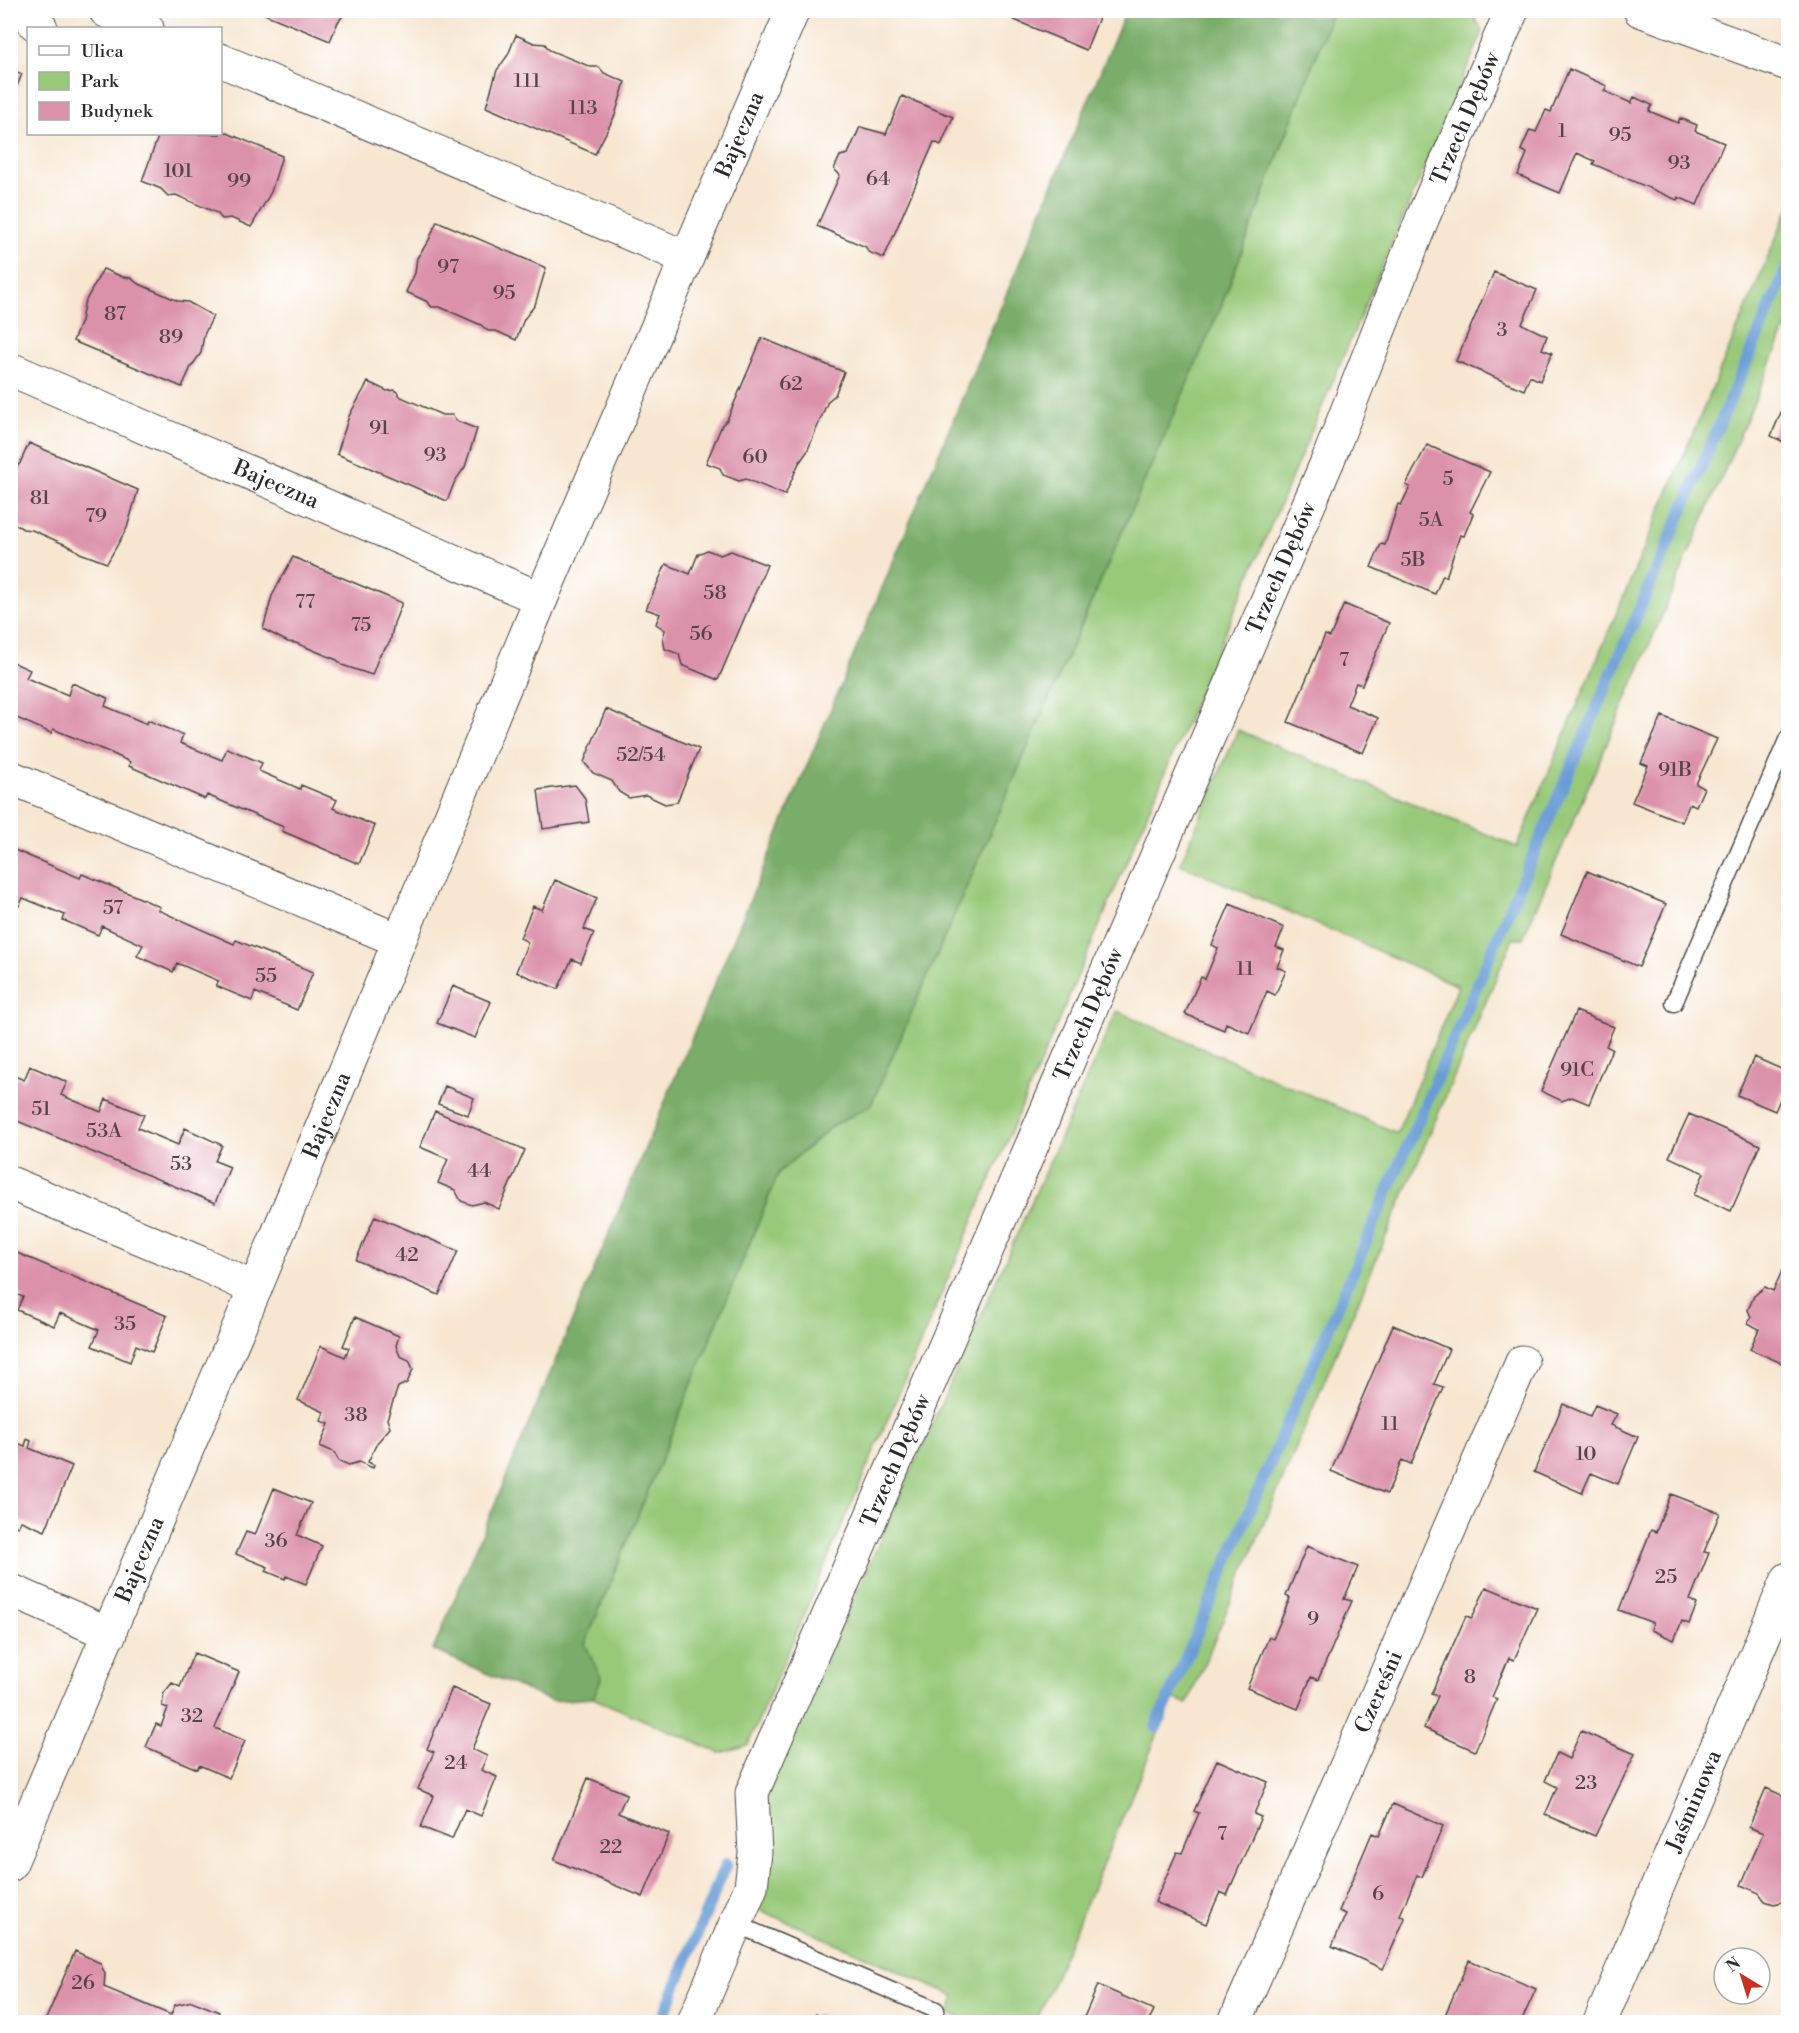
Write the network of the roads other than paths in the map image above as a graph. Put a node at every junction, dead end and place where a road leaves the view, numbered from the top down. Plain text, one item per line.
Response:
1 (28, 10) edge
2 (793, 10) edge
3 (1512, 10) edge
4 (1640, 10) edge
5 (106, 11) edge
6 (39, 27) edge
7 (94, 27) edge
8 (145, 27) edge
9 (222, 61) edge
10 (1788, 64) edge
11 (687, 258) junction
12 (10, 369) edge
13 (542, 599) junction
14 (1788, 738) edge
15 (10, 777) edge
16 (398, 940) junction
17 (1674, 1003) dead end
18 (10, 1183) edge
19 (255, 1289) junction
20 (1522, 1362) dead end
21 (1788, 1579) edge
22 (10, 1590) edge
23 (110, 1634) junction
24 (10, 1865) edge
25 (736, 1924) junction
26 (936, 2010) dead end
27 (694, 2022) edge
28 (1235, 2022) edge
29 (1600, 2022) edge

1 - 6 street
2 - 11 street, Bajeczna
3 - 25 street, Trzech Dębów
4 - 10 street
5 - 7 street
5 - 8 street
9 - 11 street
11 - 13 street, Bajeczna
12 - 13 street, Bajeczna
13 - 16 street, Bajeczna
14 - 17 lane
15 - 16 street
16 - 19 street, Bajeczna
18 - 19 street
19 - 23 street, Bajeczna
20 - 28 street, Czereśni
21 - 29 street, Jaśminowa
22 - 23 street, Bajeczna
23 - 24 street, Bajeczna
25 - 26 lane
25 - 27 street, Trzech Dębów

